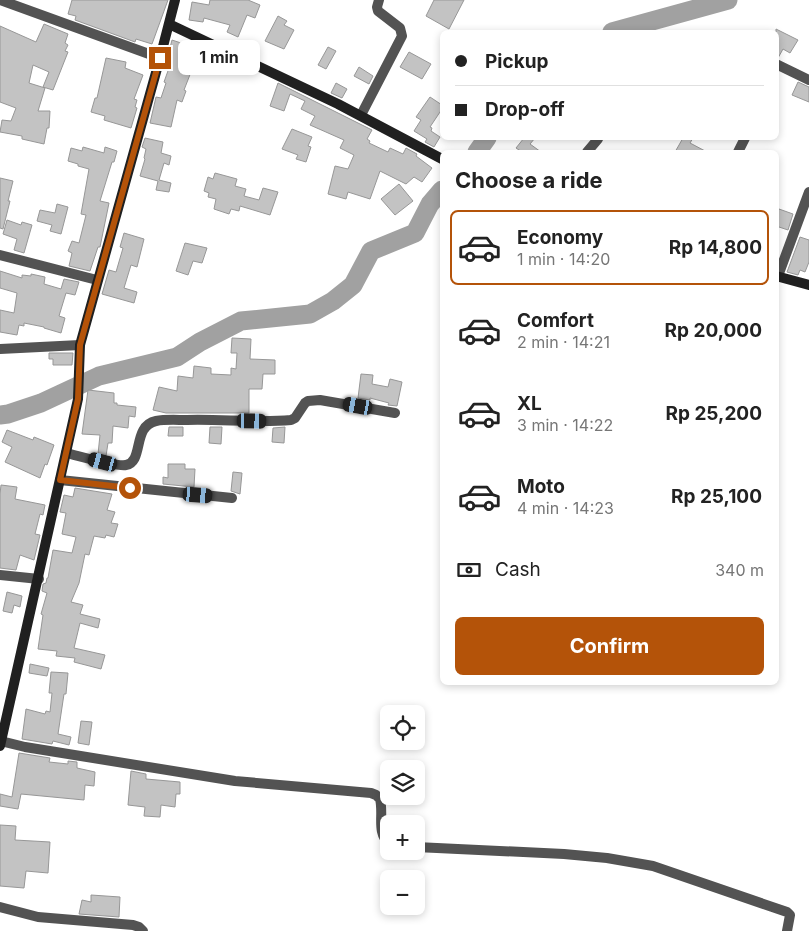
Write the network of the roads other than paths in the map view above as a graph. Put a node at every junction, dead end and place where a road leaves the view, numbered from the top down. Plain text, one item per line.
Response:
1 (0, 0) edge
2 (175, 0) edge
3 (379, 0) edge
4 (169, 24) junction
5 (160, 58) junction
6 (779, 65) edge
7 (809, 80) edge
8 (362, 115) junction
9 (597, 140) edge
10 (590, 150) edge
11 (440, 158) edge
12 (809, 192) edge
13 (0, 255) edge
14 (779, 271) edge
15 (779, 277) edge
16 (97, 280) junction
17 (809, 285) edge
18 (80, 345) junction
19 (0, 349) edge
20 (395, 413) dead end
21 (66, 453) junction
22 (60, 480) junction
23 (232, 498) dead end
24 (0, 575) edge
25 (39, 578) junction
26 (1, 744) edge
27 (381, 815) edge
28 (425, 847) edge
29 (0, 907) edge
30 (143, 931) edge
31 (787, 931) edge

1 - 5 street
2 - 4 street
3 - 8 street
4 - 5 street
4 - 8 street
5 - 16 street
6 - 7 street
8 - 11 street
9 - 10 street
12 - 14 street
13 - 16 street
15 - 17 street
16 - 18 street
18 - 19 street
18 - 21 street
20 - 21 street
21 - 22 street
22 - 23 street
22 - 25 street
24 - 25 street
25 - 26 street
26 - 27 street
28 - 31 street
29 - 30 street

